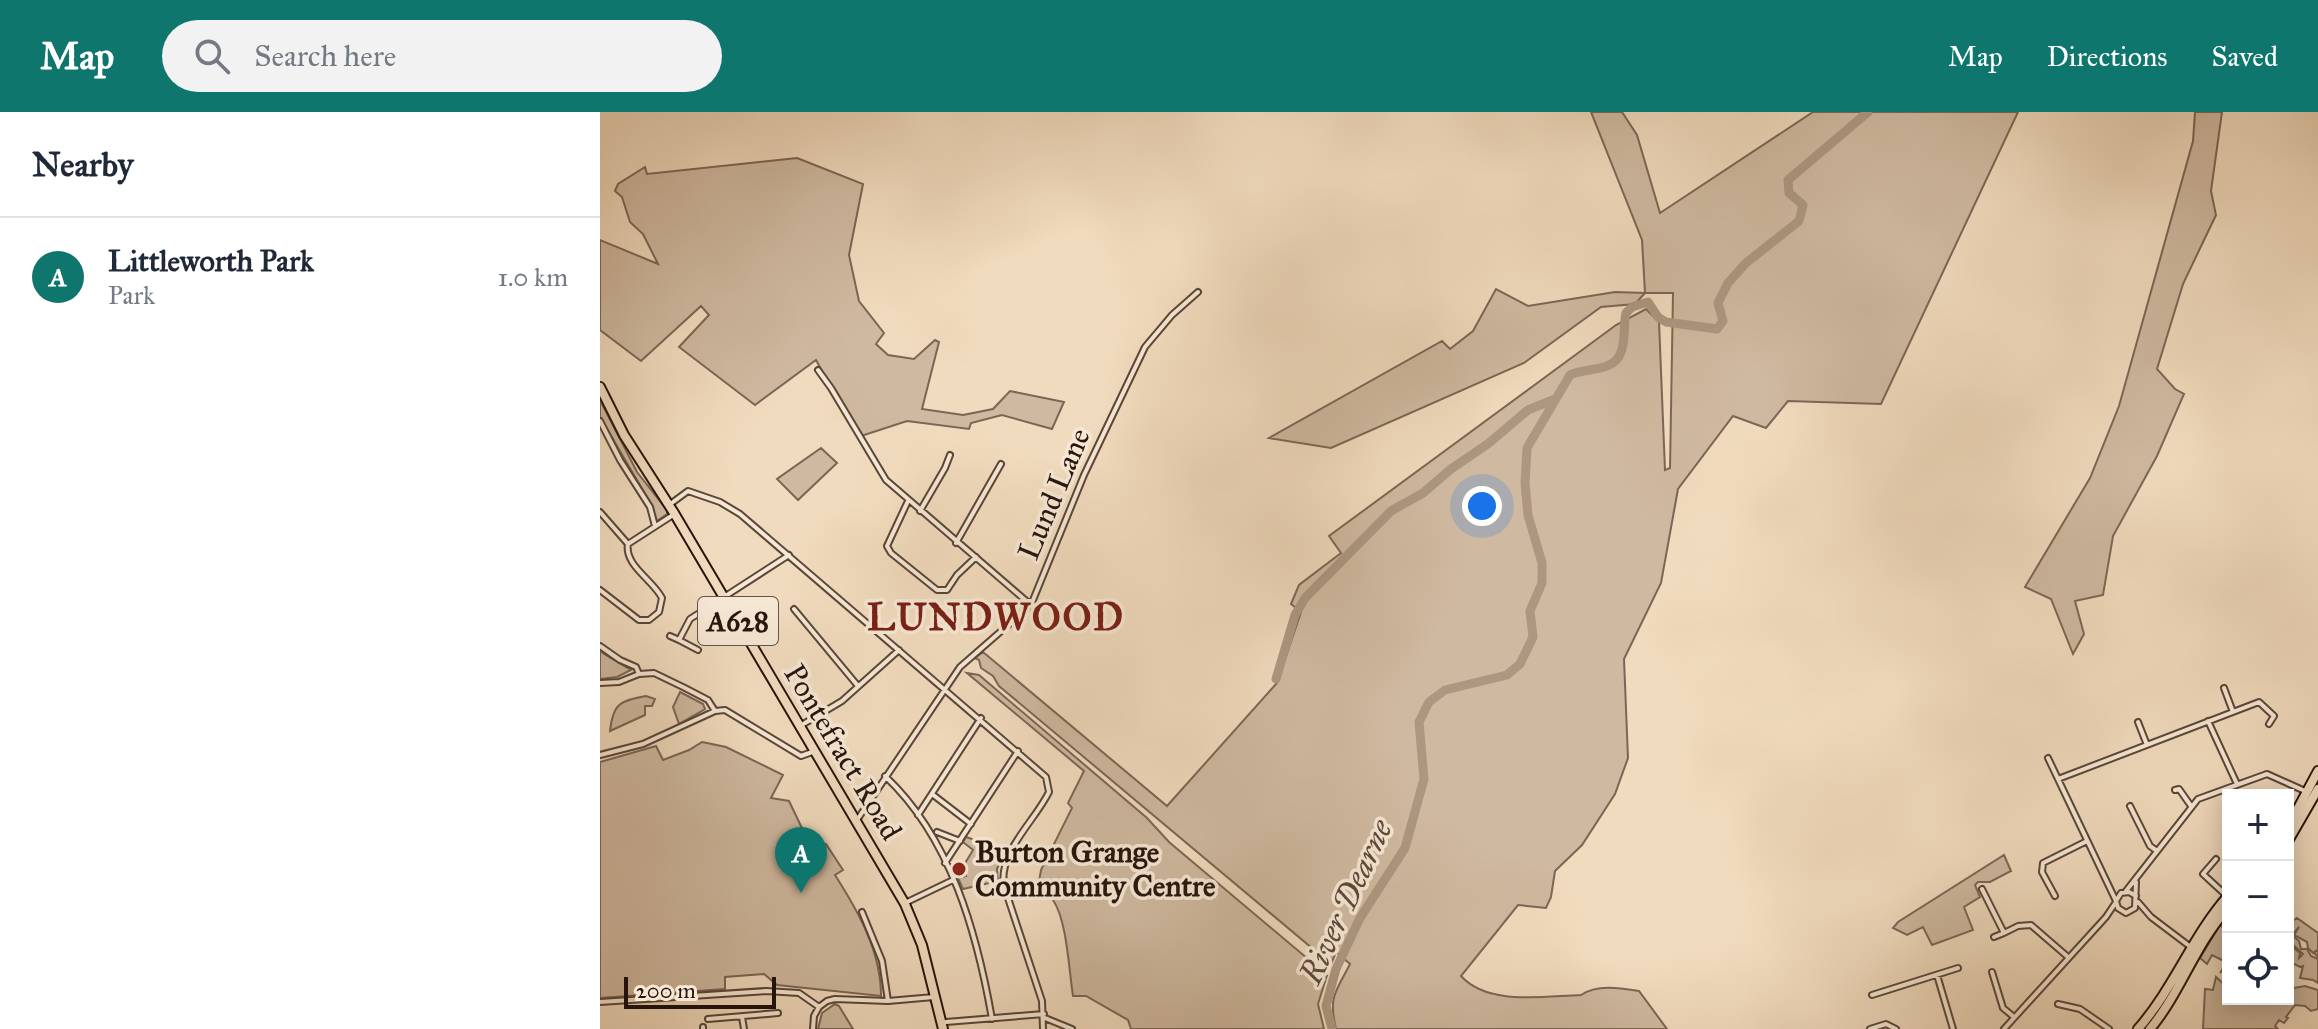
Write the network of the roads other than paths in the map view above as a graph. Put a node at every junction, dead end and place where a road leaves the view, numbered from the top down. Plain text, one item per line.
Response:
1 (1198, 292) dead end
2 (818, 370) dead end
3 (600, 387) edge
4 (600, 421) edge
5 (950, 455) dead end
6 (1001, 464) dead end
7 (908, 501) junction
8 (672, 509) junction
9 (920, 511) junction
10 (600, 512) edge
11 (655, 526) junction
12 (956, 543) junction
13 (628, 544) junction
14 (789, 555) junction
15 (976, 557) junction
16 (600, 590) edge
17 (724, 598) junction
18 (1031, 605) junction
19 (794, 609) dead end
20 (670, 636) dead end
21 (679, 640) junction
22 (600, 646) edge
23 (900, 649) junction
24 (698, 650) dead end
25 (639, 674) junction
26 (600, 683) edge
27 (858, 686) junction
28 (944, 687) junction
29 (2224, 688) dead end
30 (715, 711) junction
31 (2233, 712) junction
32 (981, 718) junction
33 (2208, 721) junction
34 (2138, 722) dead end
35 (2269, 724) dead end
36 (800, 726) junction
37 (2147, 745) junction
38 (815, 751) junction
39 (1018, 751) junction
40 (600, 755) edge
41 (2048, 758) dead end
42 (2318, 771) edge
43 (885, 776) junction
44 (2058, 779) junction
45 (2237, 784) junction
46 (2318, 789) edge
47 (2175, 790) dead end
48 (932, 794) junction
49 (2308, 798) junction
50 (2130, 806) dead end
51 (2191, 806) junction
52 (918, 815) junction
53 (2294, 818) edge
54 (857, 820) junction
55 (971, 824) junction
56 (2294, 828) edge
57 (937, 832) dead end
58 (960, 841) junction
59 (2088, 841) junction
60 (2158, 852) junction
61 (2216, 859) dead end
62 (945, 863) junction
63 (953, 880) junction
64 (2137, 881) junction
65 (2110, 886) junction
66 (1982, 889) dead end
67 (2126, 891) junction
68 (2222, 891) edge
69 (2054, 893) dead end
70 (2136, 899) junction
71 (2116, 901) junction
72 (2222, 903) edge
73 (905, 904) junction
74 (862, 912) dead end
75 (2126, 912) junction
76 (2148, 915) junction
77 (2222, 915) edge
78 (2106, 917) junction
79 (2004, 933) junction
80 (1994, 937) dead end
81 (2194, 949) junction
82 (2068, 957) junction
83 (1958, 968) dead end
84 (1992, 972) dead end
85 (1937, 975) junction
86 (1872, 995) dead end
87 (935, 996) junction
88 (888, 1001) junction
89 (600, 1002) edge
90 (2058, 1004) dead end
91 (819, 1007) junction
92 (778, 1013) dead end
93 (1044, 1016) junction
94 (742, 1017) junction
95 (2014, 1017) junction
96 (708, 1019) dead end
97 (992, 1019) junction
98 (945, 1025) edge
99 (744, 1029) edge
100 (813, 1029) edge
101 (1043, 1029) edge
102 (1072, 1029) edge
103 (1870, 1029) edge
104 (1896, 1029) edge
105 (1953, 1029) edge
106 (2004, 1029) edge
107 (2109, 1029) edge
108 (2138, 1029) edge
109 (2150, 1029) edge

1 - 18 street, Lund Lane
2 - 7 street
3 - 8 highway, Pontefract Road / A628
4 - 11 street
5 - 9 street
6 - 12 street
7 - 9 street
7 - 15 street
8 - 11 street
8 - 14 street
8 - 17 highway, Pontefract Road / A628
9 - 12 street
10 - 13 street
11 - 13 street
12 - 15 street
13 - 16 street
14 - 17 street
14 - 23 street
15 - 18 street
17 - 21 street
17 - 36 highway, Pontefract Road / A628
18 - 28 street, Lund Lane
19 - 27 street
20 - 21 street
21 - 24 street
22 - 25 street
23 - 27 street
23 - 28 street
25 - 26 street
25 - 30 street
27 - 36 street
28 - 32 street
28 - 43 street, Lund Lane
29 - 31 street
30 - 38 street
30 - 40 street
31 - 33 street
31 - 35 street
32 - 39 street
32 - 48 street
33 - 37 street
33 - 45 street
34 - 37 street
36 - 38 highway, Pontefract Road / A628
37 - 44 street
38 - 54 highway, Pontefract Road / A628
39 - 55 street
39 - 93 street
41 - 44 street
42 - 49 highway
43 - 52 street
43 - 54 street, Lund Lane
44 - 59 street
45 - 49 street
45 - 51 street
46 - 49 highway
47 - 51 street
48 - 52 street
48 - 55 street
49 - 53 highway
49 - 56 highway
50 - 60 street
51 - 60 street
52 - 62 street
54 - 73 highway, Pontefract Road / A628
55 - 58 street
57 - 58 street
58 - 62 street
59 - 65 street
59 - 69 street
60 - 64 street
61 - 68 street
62 - 63 street
63 - 73 street
63 - 97 street
64 - 67 street
64 - 70 street
65 - 67 street
65 - 71 street
66 - 79 street
67 - 70 street
67 - 71 street
70 - 75 street
70 - 76 street
71 - 75 street
71 - 78 street
72 - 81 highway
73 - 87 highway, Pontefract Road / A628
74 - 88 street
75 - 76 street
75 - 78 street
76 - 81 street
77 - 81 highway
78 - 82 street
79 - 80 street
79 - 82 street
81 - 108 highway
81 - 109 highway
82 - 95 street
83 - 85 street
84 - 95 street
85 - 86 street
85 - 105 street
87 - 88 street
87 - 98 highway, Pontefract Road / A628
88 - 91 street
89 - 91 street
90 - 107 street
91 - 100 street
92 - 94 street
93 - 97 street
93 - 101 street
93 - 102 street
94 - 96 street
94 - 99 street
95 - 106 street
97 - 98 street
103 - 104 street

